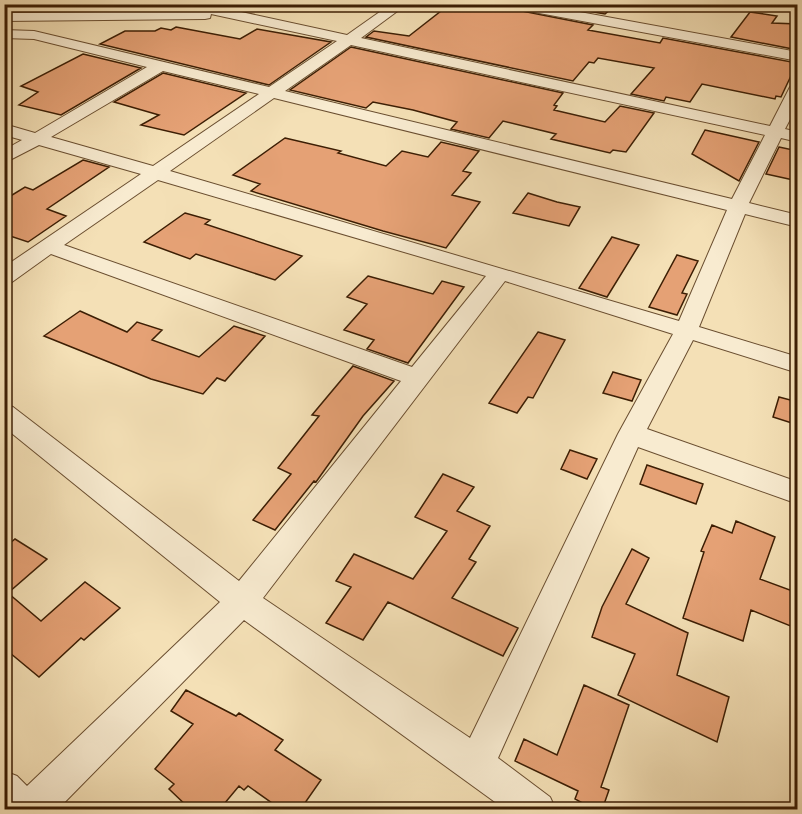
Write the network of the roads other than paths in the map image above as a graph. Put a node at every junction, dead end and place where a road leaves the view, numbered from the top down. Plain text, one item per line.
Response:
1 (184, 4) edge
2 (401, 4) edge
3 (512, 4) edge
4 (231, 14) junction
5 (4, 18) edge
6 (4, 34) edge
7 (350, 40) junction
8 (798, 57) edge
9 (160, 66) junction
10 (798, 87) edge
11 (271, 93) junction
12 (4, 129) edge
13 (787, 135) edge
14 (39, 139) junction
15 (4, 158) edge
16 (158, 173) junction
17 (738, 207) junction
18 (798, 221) edge
19 (50, 247) junction
20 (500, 273) junction
21 (4, 277) edge
22 (686, 331) junction
23 (798, 365) edge
24 (417, 378) junction
25 (4, 412) edge
26 (631, 434) junction
27 (798, 493) edge
28 (242, 602) junction
29 (476, 764) junction
30 (4, 789) edge
31 (24, 810) edge
32 (30, 810) edge
33 (537, 810) edge

1 - 4 street
2 - 7 street
3 - 8 street
4 - 5 street
4 - 7 street
6 - 9 street
7 - 11 street
7 - 13 street
9 - 11 street
9 - 14 street
10 - 13 street
11 - 16 street
11 - 17 street
12 - 14 street
13 - 17 street
14 - 15 street
14 - 16 street
16 - 19 street
16 - 20 street
17 - 18 street
17 - 22 street
19 - 21 street
19 - 24 street
20 - 22 street
20 - 24 street
22 - 23 street
22 - 26 street
24 - 28 street
25 - 28 street
26 - 27 street
26 - 29 street
28 - 29 street
28 - 32 street
29 - 33 street
30 - 31 street

